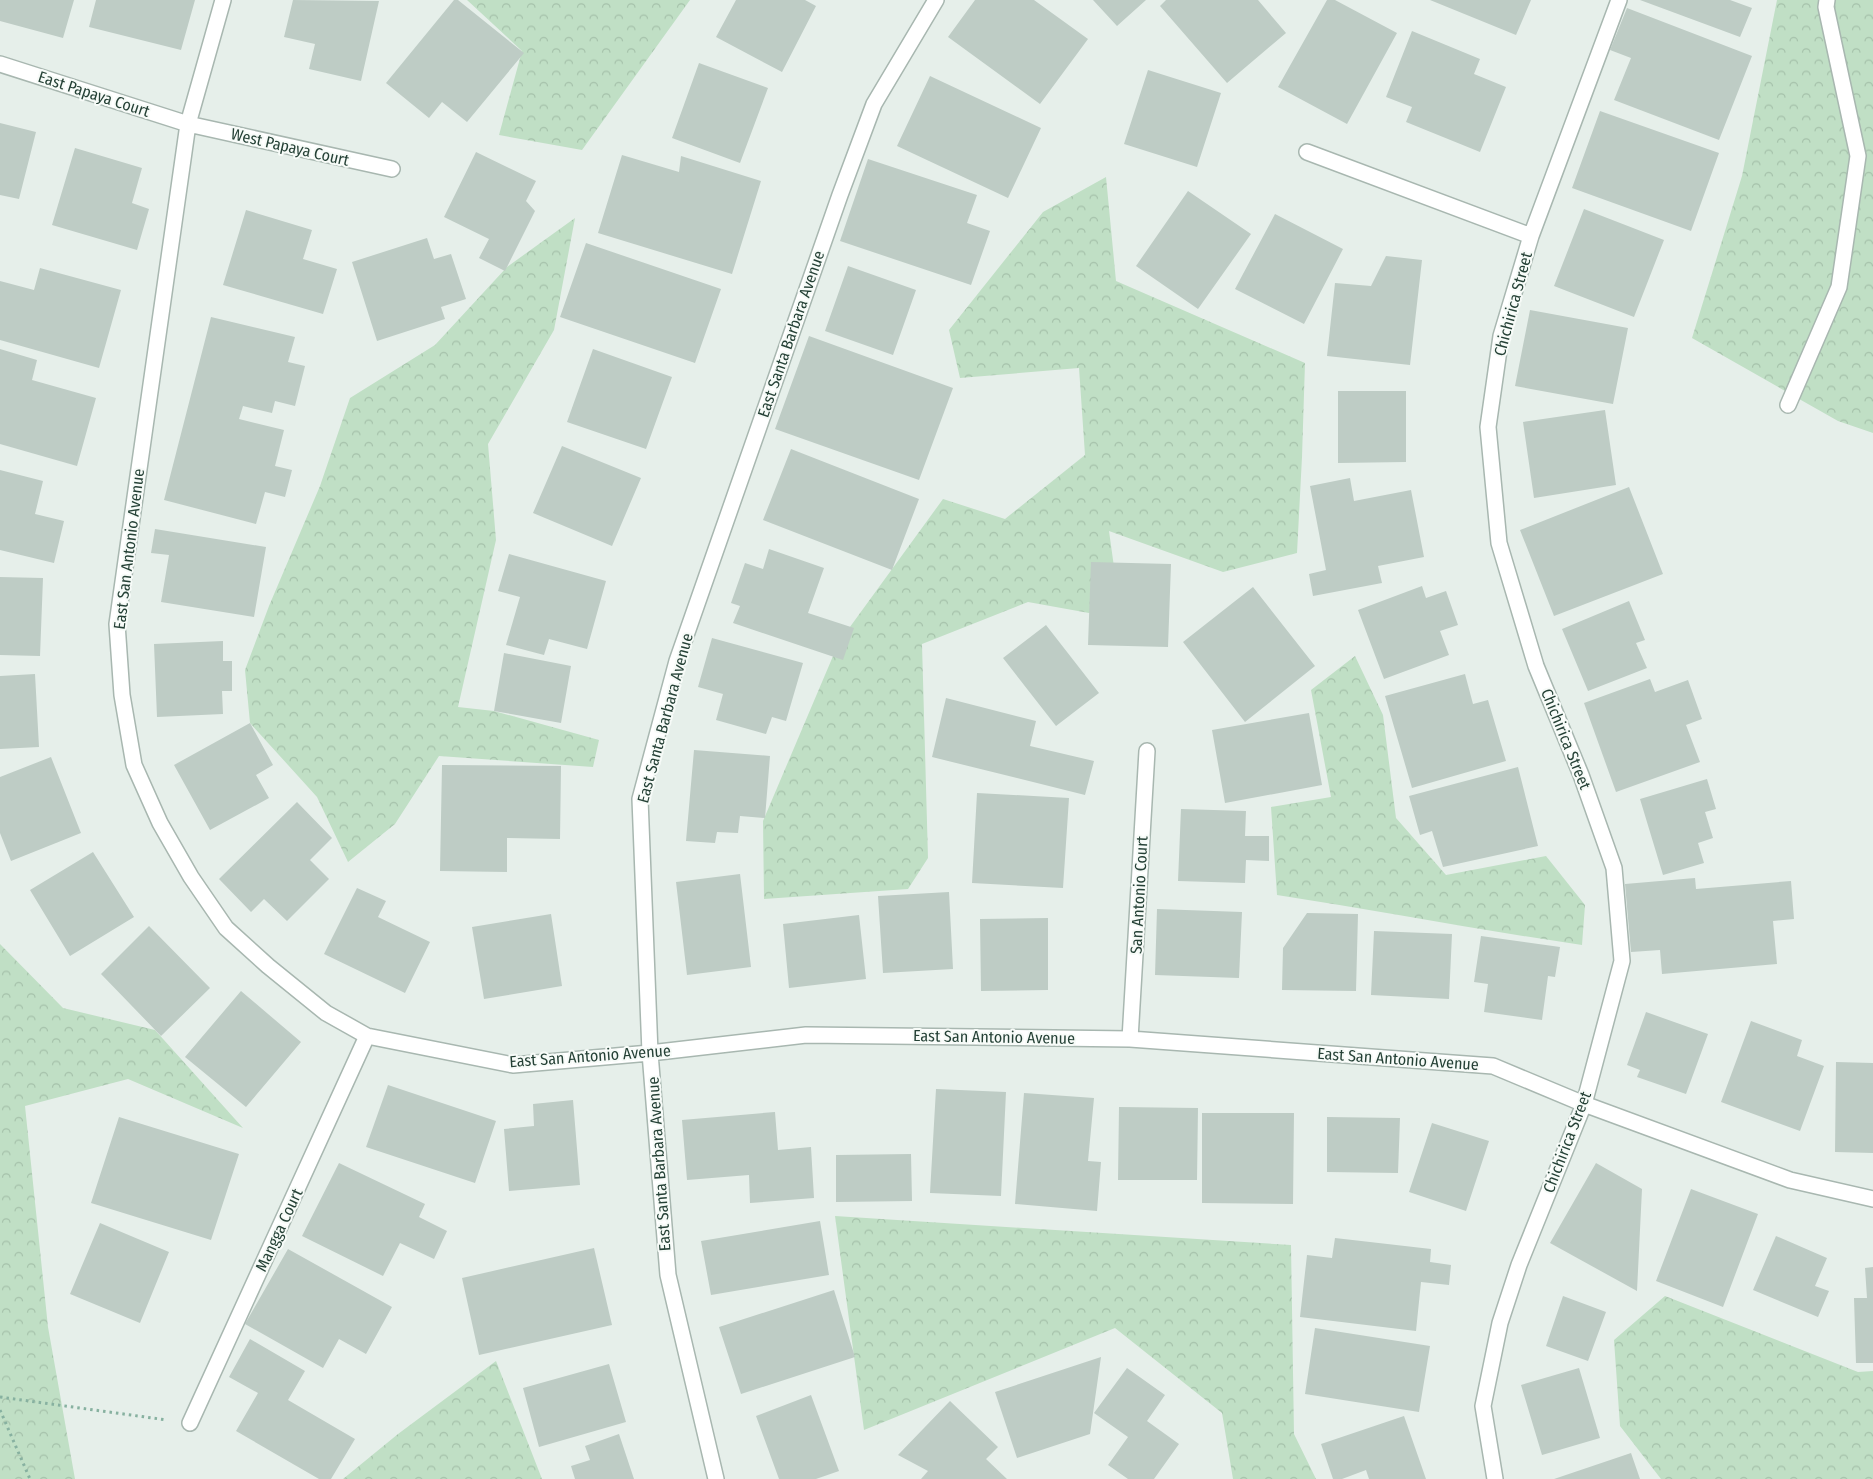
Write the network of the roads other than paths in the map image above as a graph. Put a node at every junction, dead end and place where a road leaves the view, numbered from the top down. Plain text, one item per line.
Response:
1 (223, 0) edge
2 (936, 0) edge
3 (1619, 0) edge
4 (1827, 0) edge
5 (0, 64) edge
6 (188, 124) junction
7 (1308, 152) dead end
8 (392, 169) dead end
9 (1531, 236) junction
10 (1788, 405) dead end
11 (1147, 751) dead end
12 (367, 1036) junction
13 (1130, 1039) junction
14 (650, 1053) junction
15 (1584, 1104) junction
16 (1873, 1199) edge
17 (190, 1423) road end
18 (716, 1479) edge
19 (1495, 1479) edge

1 - 6 street, East San Antonio Avenue
2 - 14 street, East Santa Barbara Avenue
3 - 9 street, Chichirica Street
4 - 10 street
5 - 6 street, East Papaya Court
6 - 8 street, West Papaya Court
6 - 12 street, East San Antonio Avenue
7 - 9 street
9 - 15 street, Chichirica Street
11 - 13 street, San Antonio Court
12 - 14 street, East San Antonio Avenue
12 - 17 street, Mangga Court
13 - 14 street, East San Antonio Avenue
13 - 15 street, East San Antonio Avenue
14 - 18 street, East Santa Barbara Avenue
15 - 16 street, East San Antonio Avenue
15 - 19 street, Chichirica Street

